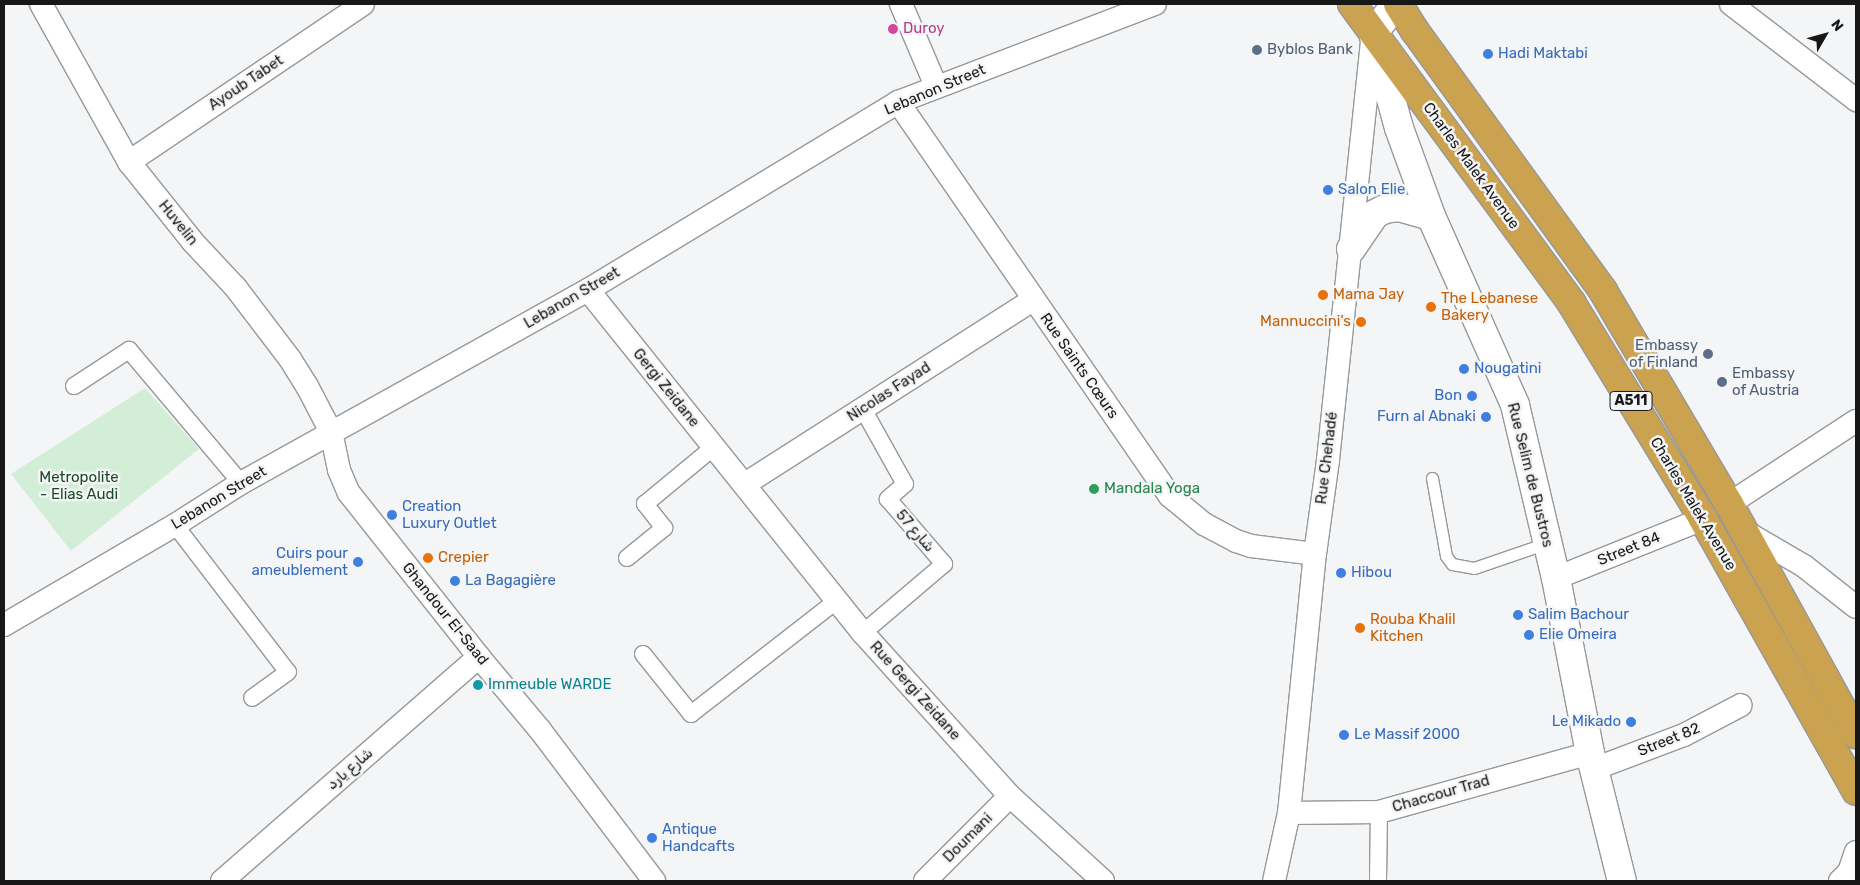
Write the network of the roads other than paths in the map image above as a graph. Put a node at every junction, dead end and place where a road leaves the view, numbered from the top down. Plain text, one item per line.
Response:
1 (41, 4) edge
2 (363, 4) edge
3 (901, 4) edge
4 (1155, 4) edge
5 (1352, 4) edge
6 (1397, 4) edge
7 (1731, 4) edge
8 (1414, 31) junction
9 (1378, 40) junction
10 (936, 86) junction
11 (1856, 100) edge
12 (898, 102) junction
13 (129, 162) junction
14 (1431, 216) junction
15 (1351, 249) junction
16 (588, 290) junction
17 (1033, 300) junction
18 (74, 386) dead end
19 (863, 408) junction
20 (1856, 421) edge
21 (331, 432) junction
22 (714, 447) junction
23 (1432, 478) dead end
24 (241, 483) junction
25 (745, 484) junction
26 (1729, 504) junction
27 (1703, 519) junction
28 (175, 525) junction
29 (1744, 531) junction
30 (1547, 543) junction
31 (1315, 554) junction
32 (627, 558) dead end
33 (1556, 578) junction
34 (836, 601) junction
35 (1856, 607) edge
36 (4, 625) edge
37 (863, 633) junction
38 (643, 654) dead end
39 (479, 657) junction
40 (252, 698) dead end
41 (1741, 705) dead end
42 (1856, 734) edge
43 (1592, 761) junction
44 (1856, 791) edge
45 (1010, 796) junction
46 (1379, 812) junction
47 (1289, 813) junction
48 (1856, 852) edge
49 (222, 881) edge
50 (654, 881) edge
51 (925, 881) edge
52 (1103, 881) edge
53 (1274, 881) edge
54 (1378, 881) edge
55 (1622, 881) edge
56 (1840, 881) edge

1 - 13 street, Huvelin
2 - 13 street, Ayoub Tabet
3 - 10 street
4 - 10 street, Lebanon Street
5 - 9 highway, A511
6 - 8 highway, A511
6 - 9 street
7 - 11 street
8 - 9 highway
8 - 26 highway, Charles Malek Avenue / A511
9 - 14 street, Rue Selim de Bustros
9 - 15 street, Rue Chehadé
9 - 27 highway, Charles Malek Avenue / A511
10 - 12 street, Lebanon Street
12 - 16 street, Lebanon Street
12 - 17 street, Rue Saints Cœurs
13 - 21 street, Huvelin
14 - 15 street
14 - 30 street, Rue Selim de Bustros
15 - 31 street, Rue Chehadé
16 - 21 street, Lebanon Street
16 - 22 street, Gergi Zeidane
17 - 19 street, Nicolas Fayad
17 - 31 street, Rue Saints Cœurs
18 - 24 street
19 - 25 street, Nicolas Fayad
19 - 37 street, شارع 57
20 - 26 street
21 - 24 street, Lebanon Street
21 - 39 street, Ghandour El-Saad
22 - 25 street, Gergi Zeidane
22 - 32 street
23 - 30 lane
24 - 28 street, Lebanon Street
25 - 34 street, Rue Gergi Zeidane
26 - 29 highway, Charles Malek Avenue / A511
27 - 33 street, Street 84
27 - 44 highway, Charles Malek Avenue / A511
28 - 36 street, Lebanon Street
28 - 40 street
29 - 35 street
29 - 42 highway, Charles Malek Avenue / A511
30 - 33 street, Rue Selim de Bustros
31 - 47 street, Rue Chehadé
33 - 43 street, Rue Selim de Bustros
34 - 37 street, Rue Gergi Zeidane
34 - 38 street
37 - 45 street, Rue Gergi Zeidane
39 - 49 street, شارع يارد
39 - 50 street, Ghandour El-Saad
41 - 43 street, Street 82
43 - 46 street, Chaccour Trad
43 - 55 street, Rue Selim de Bustros
45 - 51 street, Doumani
45 - 52 street, Rue Gergi Zeidane
46 - 47 street, Chaccour Trad
46 - 54 street
47 - 53 street, Rue Chehadé
48 - 56 street

